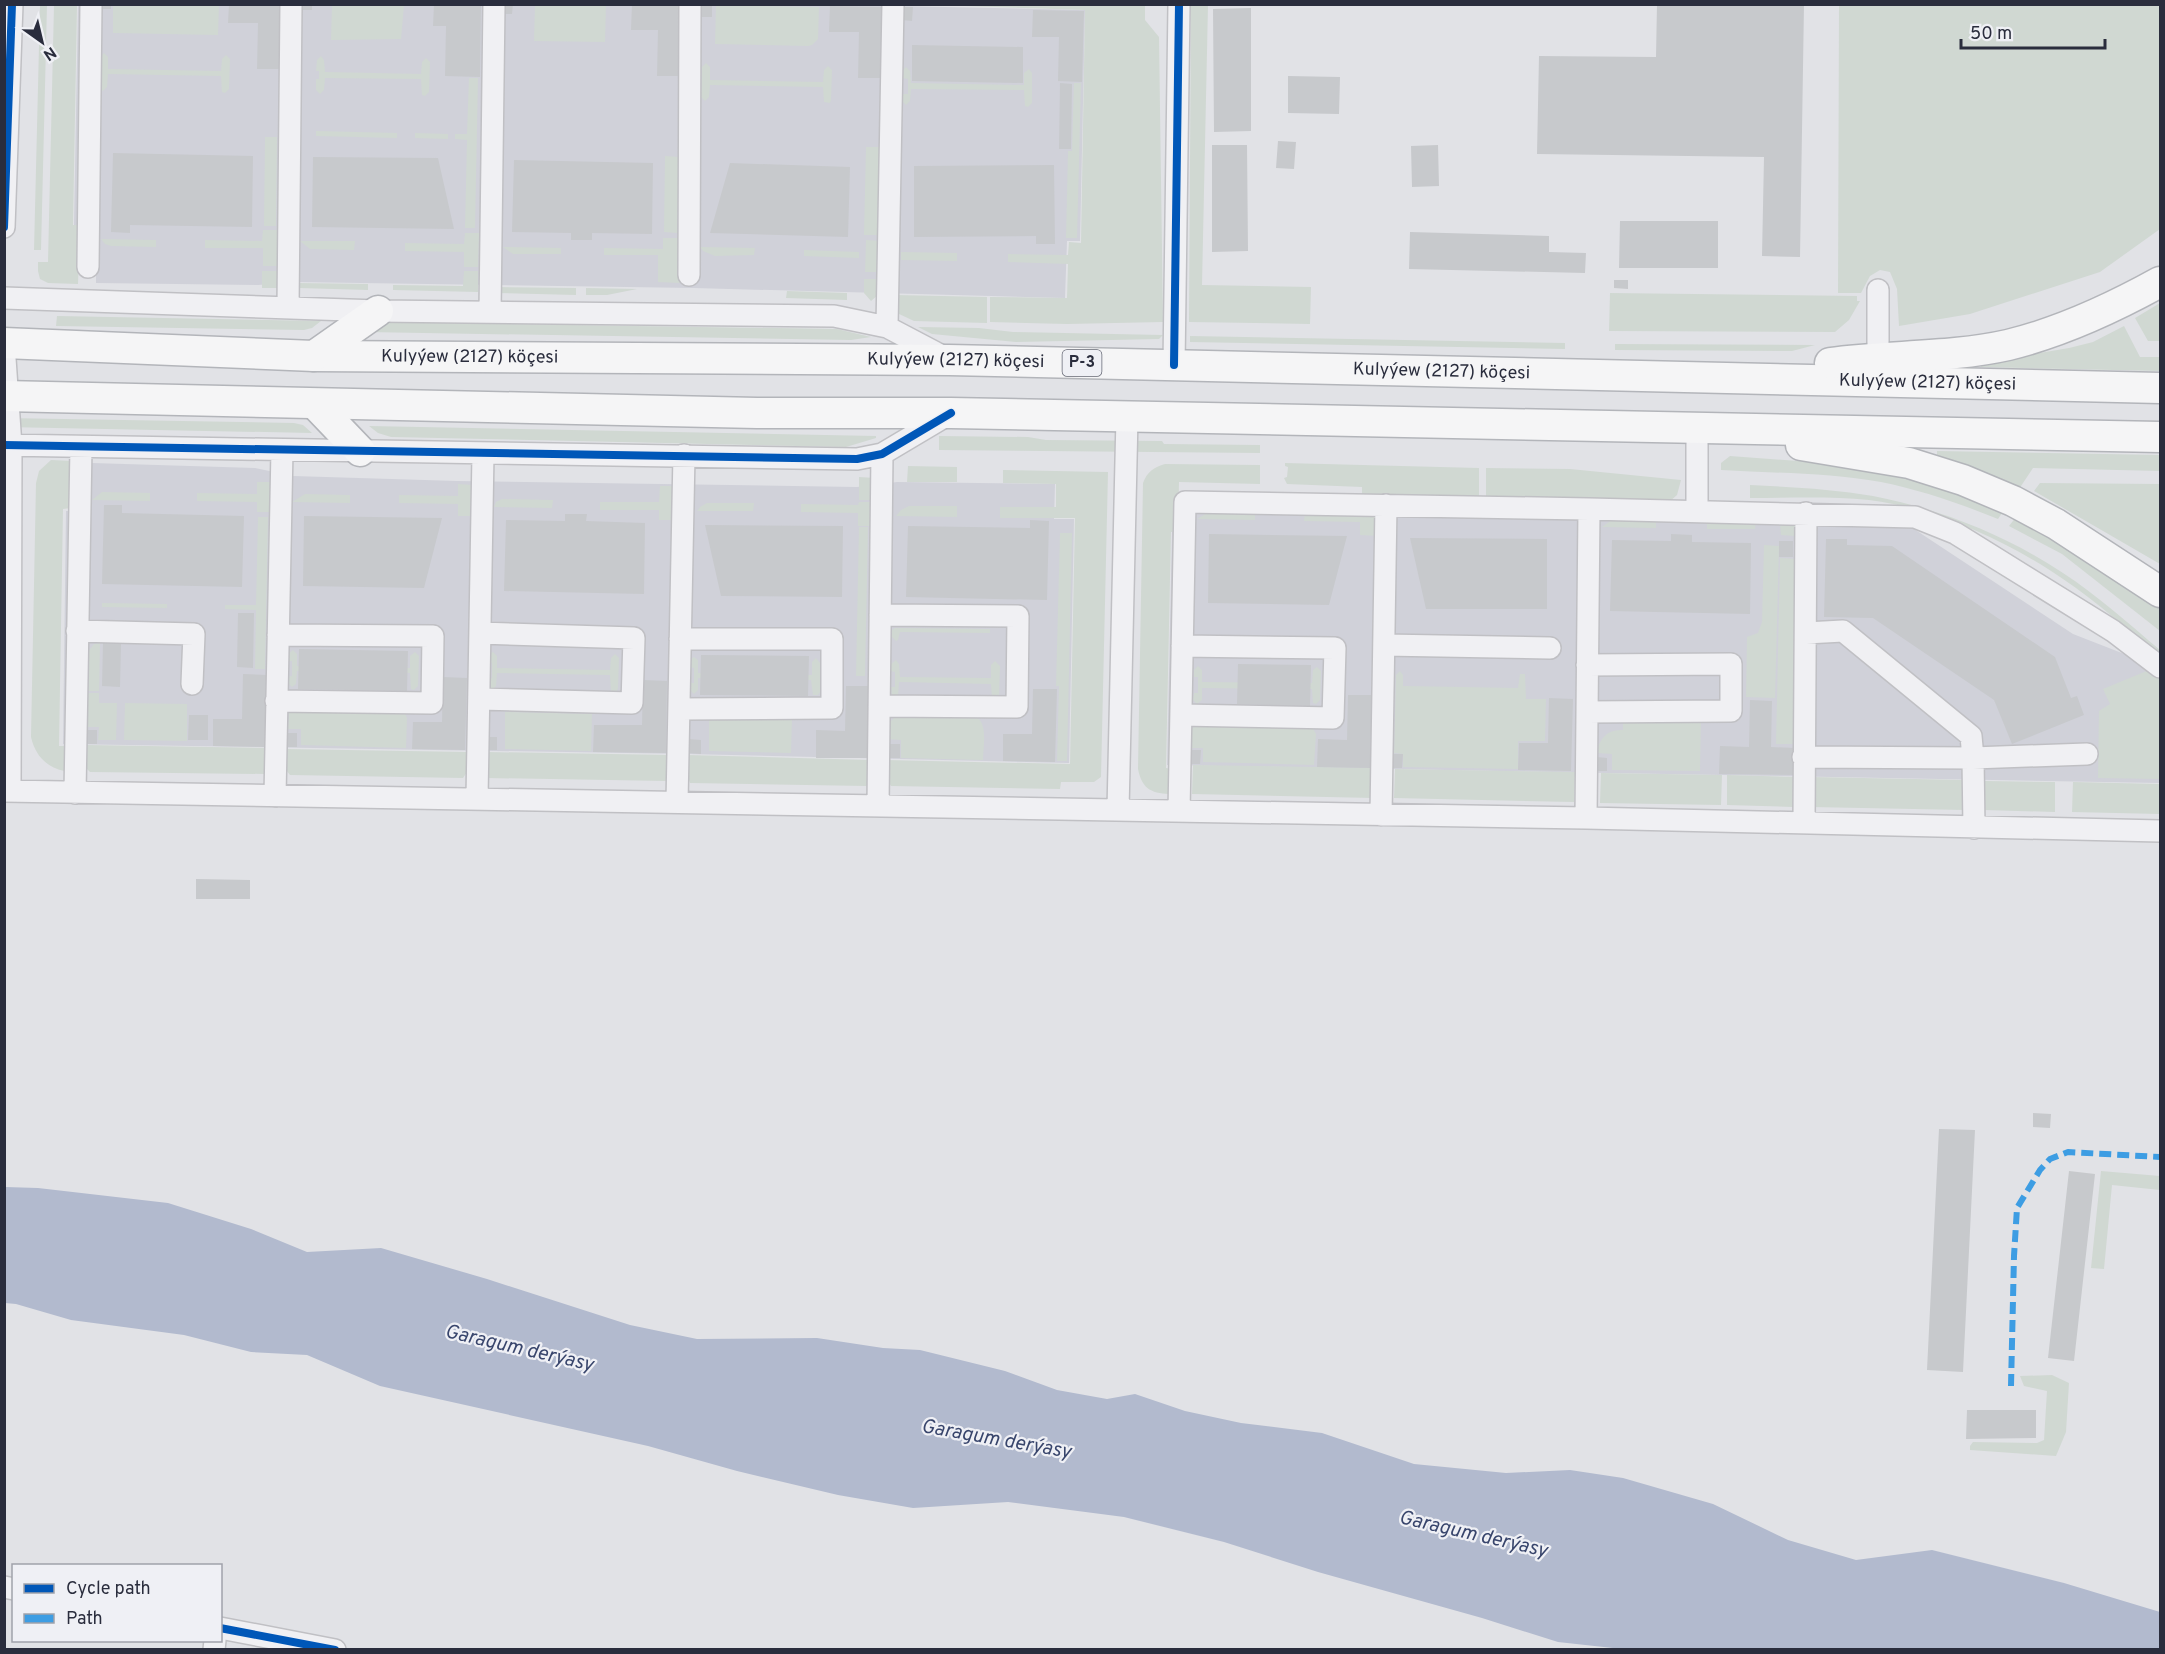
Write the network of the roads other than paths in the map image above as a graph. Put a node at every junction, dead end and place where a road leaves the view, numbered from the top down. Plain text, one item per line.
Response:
1 (12, 4) edge
2 (91, 4) edge
3 (291, 4) edge
4 (494, 4) edge
5 (690, 4) edge
6 (893, 4) edge
7 (1179, 4) edge
8 (4, 227) edge
9 (88, 267) dead end
10 (689, 275) dead end
11 (2160, 282) edge
12 (1878, 290) dead end
13 (4, 298) edge
14 (288, 308) junction
15 (378, 311) junction
16 (490, 312) junction
17 (887, 327) junction
18 (4, 343) edge
19 (314, 356) junction
20 (1878, 359) junction
21 (949, 360) junction
22 (1174, 365) junction
23 (1720, 376) junction
24 (2160, 388) edge
25 (6, 396) edge
26 (315, 404) junction
27 (951, 413) junction
28 (1127, 417) junction
29 (1697, 428) junction
30 (2160, 437) edge
31 (8, 446) edge
32 (81, 447) junction
33 (282, 450) junction
34 (360, 451) junction
35 (483, 454) junction
36 (882, 454) junction
37 (684, 455) junction
38 (1386, 505) junction
39 (1589, 509) junction
40 (1696, 511) junction
41 (1806, 513) junction
42 (2160, 592) edge
43 (880, 615) junction
44 (77, 631) junction
45 (480, 633) junction
46 (1806, 633) junction
47 (278, 635) junction
48 (680, 639) junction
49 (1384, 645) junction
50 (1182, 646) junction
51 (1550, 648) dead end
52 (1587, 665) junction
53 (2160, 667) edge
54 (192, 684) dead end
55 (479, 699) junction
56 (276, 701) junction
57 (879, 706) junction
58 (679, 709) junction
59 (1587, 712) junction
60 (1181, 715) junction
61 (2087, 754) dead end
62 (1803, 757) junction
63 (1973, 758) junction
64 (7, 791) edge
65 (75, 793) junction
66 (275, 796) junction
67 (477, 798) junction
68 (677, 802) junction
69 (878, 806) junction
70 (1118, 810) junction
71 (1179, 812) junction
72 (1382, 815) junction
73 (1586, 818) junction
74 (1804, 823) junction
75 (1974, 828) junction
76 (2160, 831) edge
77 (222, 1628) edge
78 (335, 1650) edge

1 - 8 street
2 - 9 street
3 - 14 street
4 - 16 street
5 - 10 street
6 - 17 street
7 - 22 street
11 - 20 highway
12 - 20 street
13 - 14 street
14 - 15 street
15 - 16 street
15 - 19 highway
16 - 17 street
17 - 21 street
18 - 19 highway, Kulyýew (2127) köçesi / P-3
18 - 25 street
19 - 21 highway, Kulyýew (2127) köçesi / P-3
20 - 23 highway
21 - 22 highway, Kulyýew (2127) köçesi / P-3
22 - 23 highway, Kulyýew (2127) köçesi / P-3
23 - 24 highway, Kulyýew (2127) köçesi / P-3
25 - 26 highway
25 - 31 street
26 - 27 highway
26 - 34 highway
27 - 28 highway
27 - 36 street
28 - 29 highway
28 - 70 street
29 - 30 highway
29 - 40 street
29 - 42 highway
31 - 32 street
31 - 64 street
32 - 33 street
32 - 44 street
33 - 34 street
33 - 47 street
34 - 35 street
35 - 37 street
35 - 45 street
36 - 37 street
36 - 43 street
37 - 48 street
38 - 39 street
38 - 49 street
38 - 50 street
39 - 40 street
39 - 52 street
40 - 41 street
41 - 46 street
41 - 53 street
43 - 57 street
43 - 57 street
44 - 54 street
44 - 65 street
45 - 55 street
45 - 55 street
46 - 62 street
46 - 63 street
47 - 56 street
47 - 56 street
48 - 58 street
48 - 58 street
49 - 51 street
49 - 72 street
50 - 60 street
50 - 60 street
52 - 59 street
52 - 59 street
55 - 67 street
56 - 66 street
57 - 69 street
58 - 68 street
59 - 73 street
60 - 71 street
61 - 63 street
62 - 63 street
62 - 74 street
63 - 75 street
64 - 65 street
65 - 66 street
66 - 67 street
67 - 68 street
68 - 69 street
69 - 70 street
70 - 71 street
71 - 72 street
72 - 73 street
73 - 74 street
74 - 75 street
75 - 76 street
77 - 78 street

